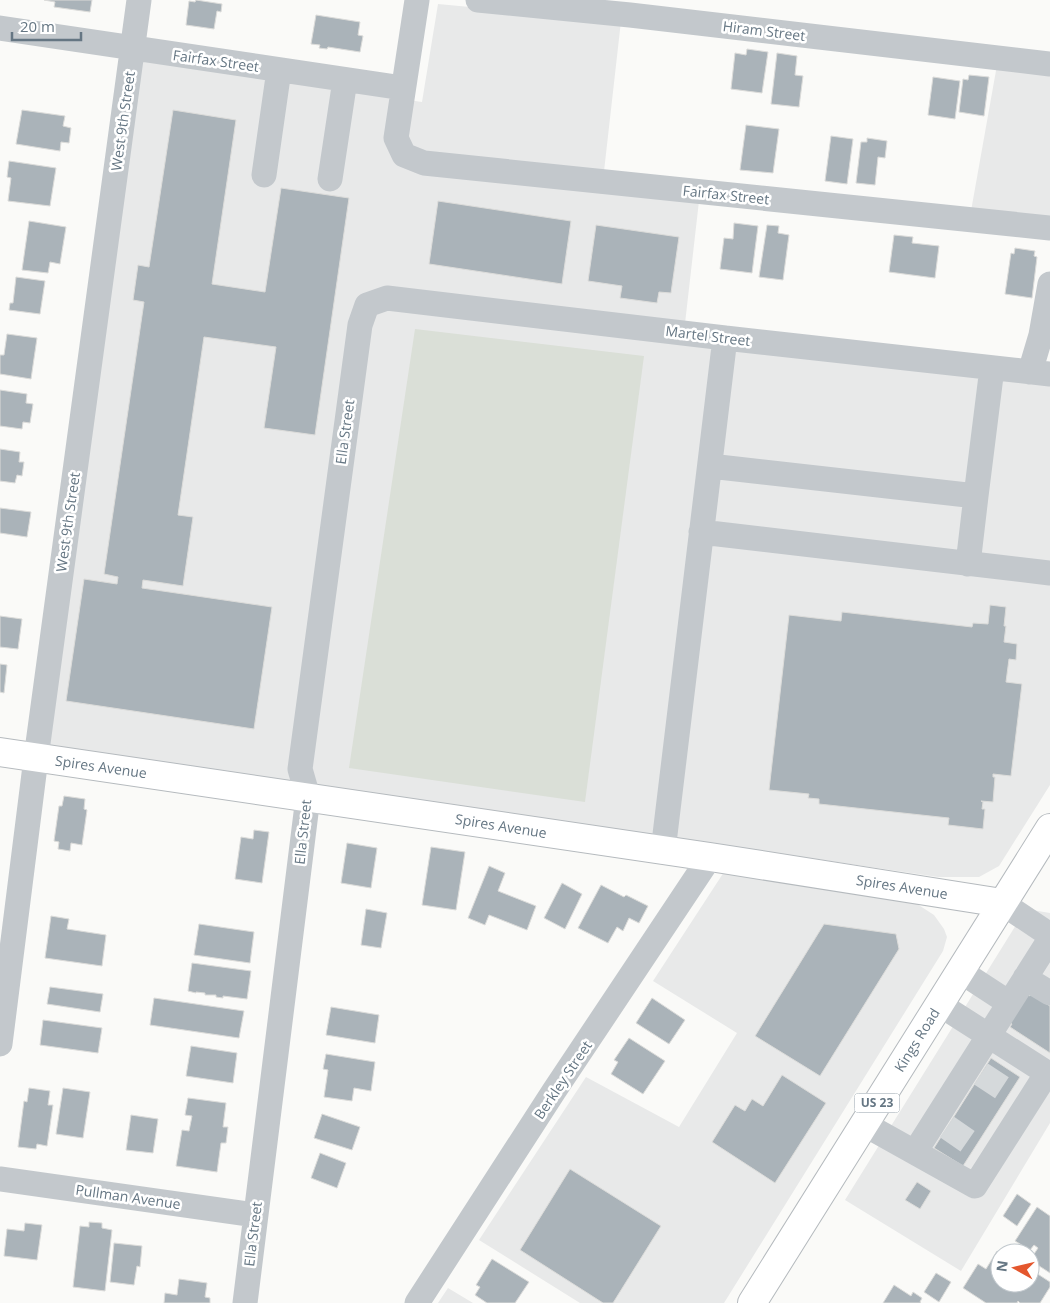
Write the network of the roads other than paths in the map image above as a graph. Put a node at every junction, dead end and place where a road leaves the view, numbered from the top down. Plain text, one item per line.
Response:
1 (139, 0) edge
2 (417, 0) edge
3 (478, 0) edge
4 (0, 28) edge
5 (132, 48) junction
6 (1050, 64) edge
7 (279, 70) junction
8 (345, 80) junction
9 (403, 88) junction
10 (264, 175) dead end
11 (330, 180) dead end
12 (1050, 228) edge
13 (1050, 284) edge
14 (367, 305) joint
15 (725, 338) junction
16 (992, 368) junction
17 (1040, 373) edge
18 (710, 466) junction
19 (976, 496) junction
20 (701, 532) junction
21 (968, 564) junction
22 (1050, 573) edge
23 (0, 752) edge
24 (36, 758) junction
25 (308, 797) junction
26 (1050, 828) edge
27 (663, 851) junction
28 (710, 857) junction
29 (1002, 903) junction
30 (1050, 937) edge
31 (960, 971) junction
32 (1025, 978) junction
33 (1050, 993) edge
34 (1009, 1003) junction
35 (939, 1004) junction
36 (988, 1035) junction
37 (0, 1044) edge
38 (1049, 1073) edge
39 (864, 1124) junction
40 (915, 1152) junction
41 (0, 1179) edge
42 (256, 1215) junction
43 (758, 1301) edge
44 (245, 1303) edge
45 (417, 1303) edge

1 - 5 street, West 9th Street
2 - 9 street
3 - 6 street, Hiram Street
4 - 5 street, Fairfax Street
5 - 7 street, Fairfax Street
5 - 24 street, West 9th Street
7 - 8 street, Fairfax Street
7 - 10 street
8 - 9 street, Fairfax Street
8 - 11 street
9 - 12 street, Fairfax Street
13 - 17 street
14 - 15 street, Martel Street
14 - 25 street, Ella Street
15 - 16 street, Martel Street
15 - 18 street
16 - 17 street, Martel Street
16 - 19 street
18 - 19 street
18 - 20 street
19 - 21 street
20 - 21 street
20 - 27 street
21 - 22 street
23 - 24 main road, Spires Avenue
24 - 25 main road, Spires Avenue
24 - 37 street, West 9th Street
25 - 27 main road, Spires Avenue
25 - 42 street, Ella Street
26 - 29 main road, Kings Road / US 23
27 - 28 main road, Spires Avenue
28 - 29 main road, Spires Avenue
28 - 45 street, Berkley Street
29 - 30 street
29 - 31 main road, Kings Road / US 23
30 - 32 street
31 - 34 street
31 - 35 main road, Kings Road / US 23
32 - 33 street
32 - 34 street
34 - 36 street
35 - 36 street
35 - 39 main road, Kings Road / US 23
36 - 38 street
36 - 40 street
38 - 40 street
39 - 40 street
39 - 43 main road, Kings Road / US 23
41 - 42 street, Pullman Avenue
42 - 44 street, Ella Street

